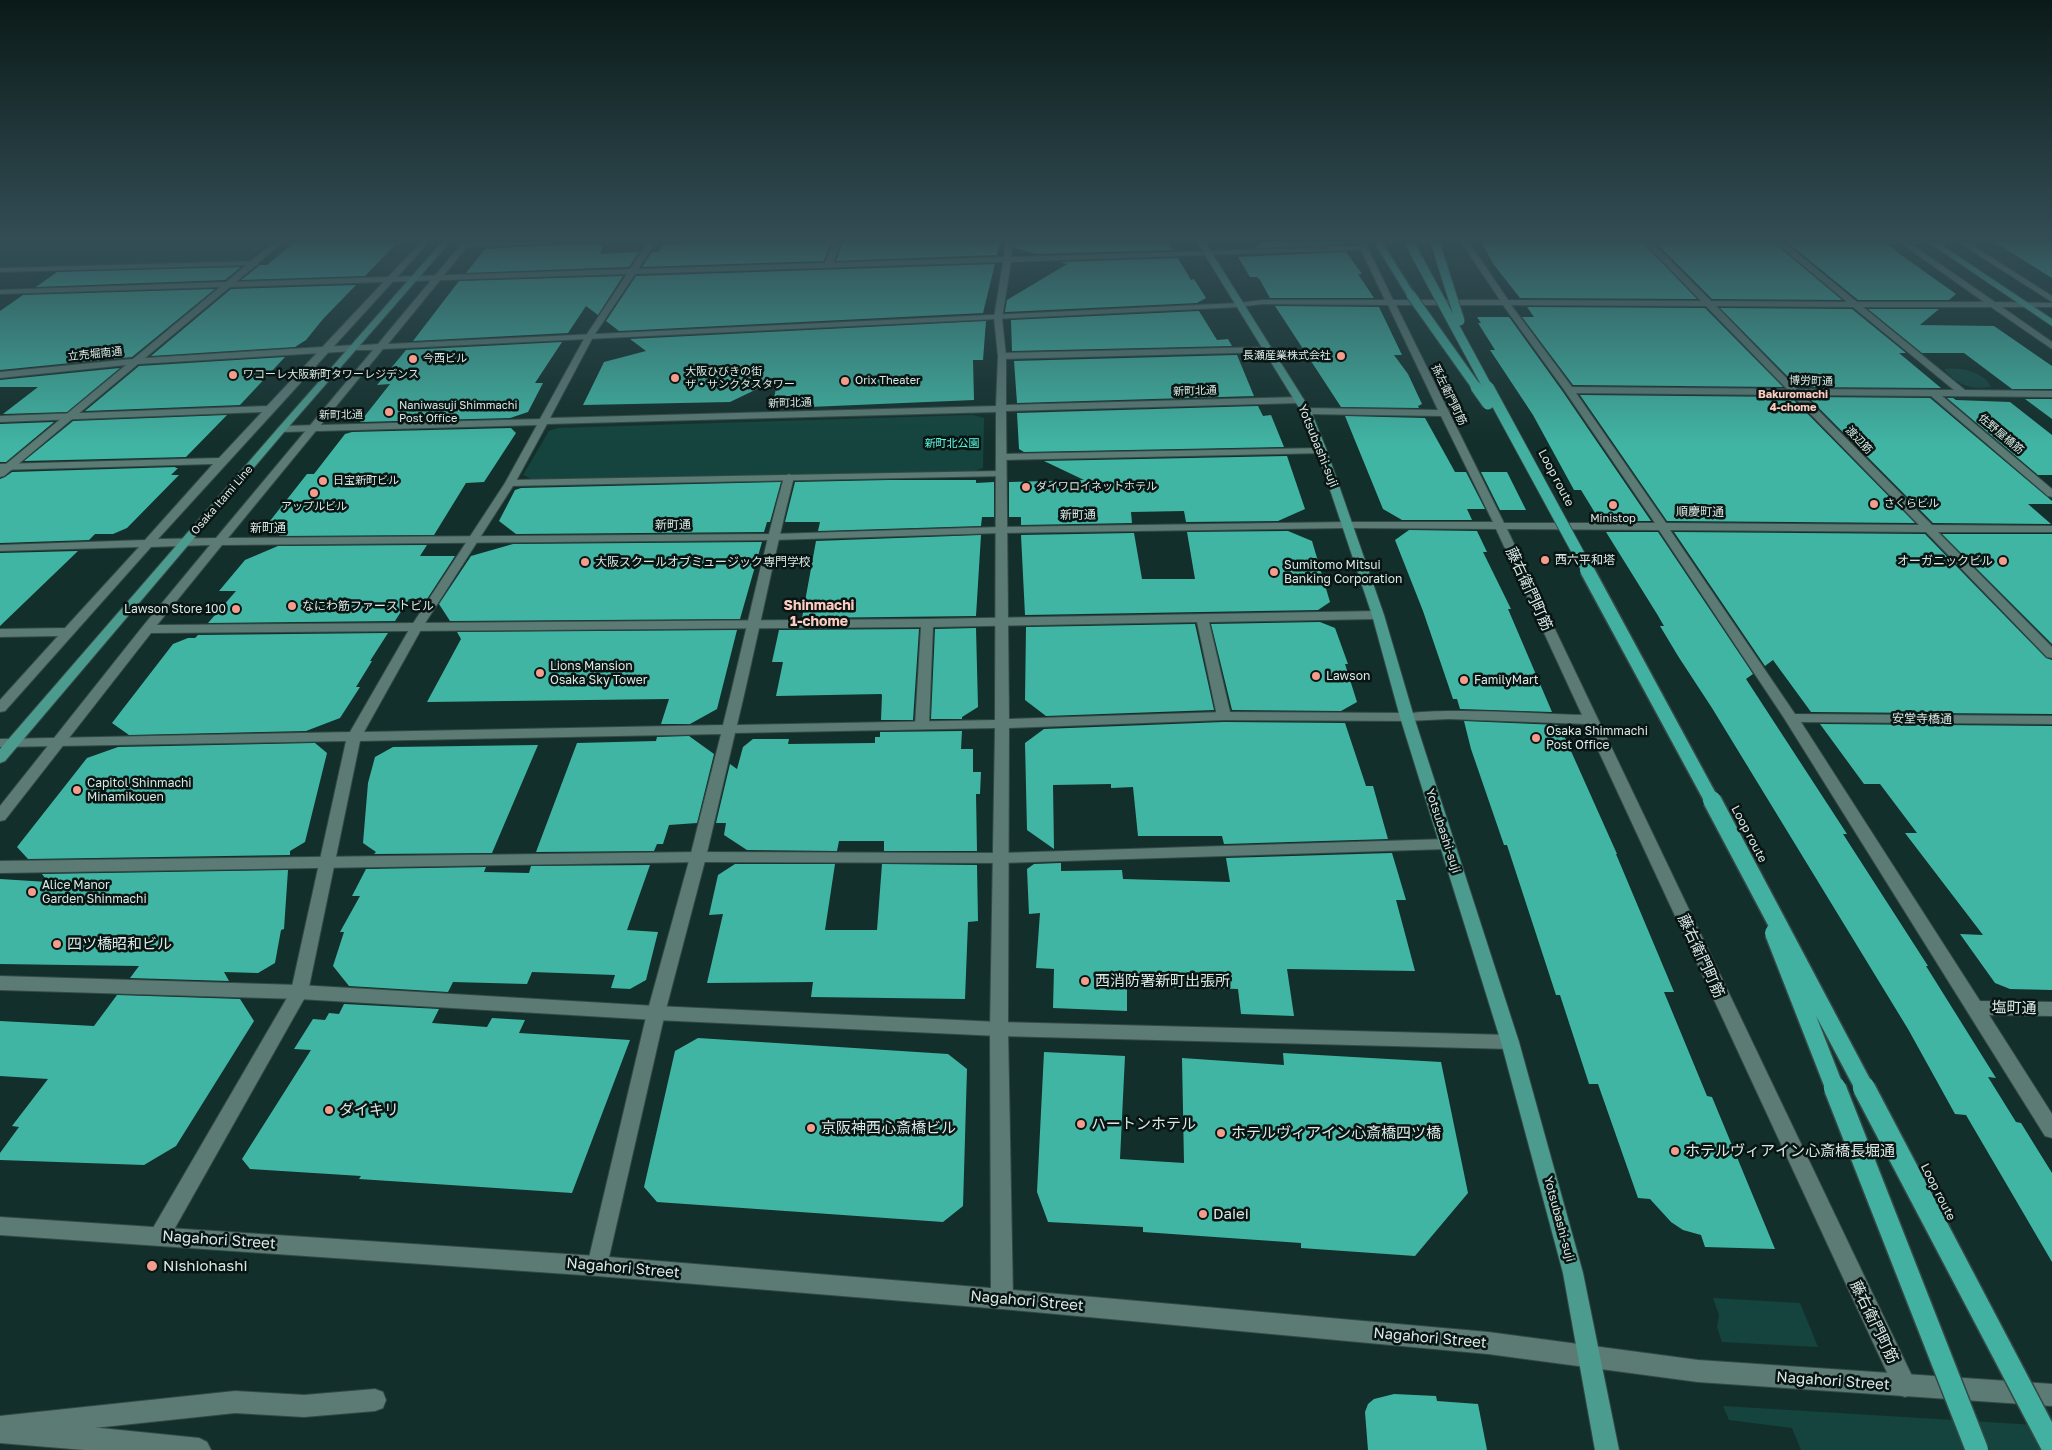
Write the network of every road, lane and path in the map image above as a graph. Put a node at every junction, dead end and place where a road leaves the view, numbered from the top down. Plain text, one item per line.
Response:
1 (200, 310) edge
2 (362, 310) edge
3 (387, 310) edge
4 (411, 310) edge
5 (607, 310) edge
6 (999, 310) edge
7 (1152, 310) edge
8 (1242, 310) edge
9 (1393, 310) edge
10 (1421, 310) edge
11 (1446, 310) edge
12 (1457, 310) edge
13 (1510, 310) edge
14 (1716, 310) edge
15 (1861, 310) edge
16 (2000, 310) edge
17 (2033, 310) edge
18 (998, 318) junction
19 (2052, 323) edge
20 (589, 337) junction
21 (2052, 346) edge
22 (380, 347) junction
23 (354, 348) junction
24 (326, 349) junction
25 (1268, 350) junction
26 (1471, 354) junction
27 (1002, 356) junction
28 (138, 362) junction
29 (0, 375) edge
30 (1569, 390) junction
31 (1796, 392) junction
32 (1934, 394) junction
33 (1964, 394) junction
34 (2052, 394) edge
35 (1303, 406) junction
36 (272, 409) junction
37 (1002, 409) junction
38 (1446, 413) junction
39 (68, 418) junction
40 (0, 419) edge
41 (542, 422) junction
42 (314, 428) junction
43 (282, 430) junction
44 (1322, 451) junction
45 (1524, 454) junction
46 (1001, 457) junction
47 (222, 461) junction
48 (5, 467) edge
49 (0, 474) edge
50 (1000, 474) junction
51 (789, 477) junction
52 (510, 483) junction
53 (2052, 494) edge
54 (1499, 524) junction
55 (1347, 525) junction
56 (1662, 526) junction
57 (1926, 528) junction
58 (2052, 529) edge
59 (1000, 530) junction
60 (773, 537) junction
61 (471, 540) junction
62 (185, 542) junction
63 (219, 542) junction
64 (149, 544) junction
65 (0, 548) edge
66 (1378, 615) junction
67 (1202, 618) junction
68 (1001, 621) junction
69 (927, 623) junction
70 (755, 624) junction
71 (416, 628) junction
72 (146, 629) junction
73 (69, 632) junction
74 (0, 633) edge
75 (2052, 654) edge
76 (0, 708) edge
77 (1224, 716) junction
78 (1407, 717) junction
79 (1791, 718) junction
80 (1589, 720) junction
81 (2052, 720) edge
82 (1002, 724) junction
83 (922, 725) junction
84 (728, 729) junction
85 (354, 737) junction
86 (60, 741) junction
87 (7, 743) edge
88 (0, 758) edge
89 (0, 816) edge
90 (1447, 844) junction
91 (698, 857) junction
92 (1000, 858) junction
93 (327, 862) junction
94 (1747, 865) junction
95 (0, 867) edge
96 (0, 983) edge
97 (299, 992) junction
98 (1975, 1008) junction
99 (2052, 1009) edge
100 (656, 1013) junction
101 (999, 1029) junction
102 (1510, 1042) junction
103 (2052, 1130) edge
104 (0, 1226) edge
105 (160, 1236) junction
106 (597, 1266) junction
107 (1002, 1299) junction
108 (1589, 1356) junction
109 (1905, 1386) junction
110 (2052, 1395) edge
111 (374, 1400) dead end
112 (0, 1427) edge
113 (0, 1432) edge
114 (46, 1442) edge
115 (2052, 1446) edge
116 (199, 1450) edge
117 (1607, 1450) edge
118 (1977, 1450) edge

1 - 28 street
2 - 24 street
3 - 23 main road, Osaka Itami Line
4 - 22 street
5 - 20 street
6 - 18 street
7 - 18 street, 立売堀南通
8 - 25 main road, Yotsubashi-suji
9 - 38 street, 孫左衛門町筋
10 - 45 highway, bridge
11 - 26 highway, Loop route, bridge
12 - 26 highway, bridge
13 - 30 street
14 - 31 street, 渡辺筋
15 - 33 street
16 - 21 street
17 - 19 highway
18 - 20 street, 立売堀南通
18 - 27 street
20 - 22 street, 立売堀南通
20 - 41 street
22 - 23 street, 立売堀南通
22 - 42 street
23 - 24 street, 立売堀南通
23 - 43 main road, Osaka Itami Line
24 - 28 street, 立売堀南通
24 - 36 street
25 - 27 street
25 - 35 main road, Yotsubashi-suji
26 - 45 highway, Loop route, bridge
27 - 37 street
28 - 29 street, 立売堀南通
28 - 39 street
30 - 31 street, 博労町通
30 - 56 street
31 - 32 street, 博労町通
31 - 57 street, 渡辺筋
32 - 33 street, 博労町通
32 - 53 street, 佐野屋橋筋
33 - 34 street, 博労町通
35 - 37 street, 新町北通
35 - 38 street, 新町北通
35 - 44 main road, Yotsubashi-suji
36 - 39 street
36 - 47 street
37 - 41 street, 新町北通
37 - 46 street
38 - 54 street, 孫左衛門町筋
39 - 40 street
39 - 48 street
41 - 42 street, 新町北通
41 - 52 street
42 - 43 street, 新町北通
42 - 63 street
43 - 62 main road, Osaka Itami Line
44 - 46 street
44 - 55 main road, Yotsubashi-suji
45 - 94 highway, Loop route, bridge
46 - 50 street
47 - 48 street
47 - 64 street
48 - 49 street
50 - 51 street
50 - 59 street
51 - 52 street
51 - 60 street
52 - 61 street
54 - 55 street, 順慶町通
54 - 56 street, 順慶町通
54 - 80 street, 藤右衛門町筋
55 - 59 street, 新町通
55 - 66 main road, Yotsubashi-suji
56 - 57 street, 順慶町通
56 - 79 street
57 - 58 street, 順慶町通
57 - 75 street, 渡辺筋
59 - 60 street, 新町通
59 - 68 street
60 - 61 street, 新町通
60 - 70 street
61 - 63 street, 新町通
61 - 71 street
62 - 63 street, 新町通
62 - 64 street, 新町通
62 - 87 main road, Osaka Itami Line
63 - 72 street
64 - 65 street, 新町通
64 - 73 street
66 - 67 street
66 - 78 main road, Yotsubashi-suji
67 - 68 street
67 - 77 street
68 - 69 street
68 - 82 street
69 - 70 street
69 - 83 street
70 - 71 street
70 - 84 street
71 - 72 street
71 - 85 street
72 - 86 street
73 - 74 street
73 - 76 street
77 - 78 street
77 - 82 street
78 - 80 street
78 - 90 main road, Yotsubashi-suji
79 - 81 street, 安堂寺橋通
79 - 98 street
80 - 109 street, 藤右衛門町筋
82 - 83 street
82 - 92 street
83 - 84 street
84 - 85 street
84 - 91 street
85 - 86 street
85 - 93 street
86 - 87 street
86 - 89 street
87 - 88 main road, Osaka Itami Line
90 - 92 street
90 - 102 main road, Yotsubashi-suji
91 - 92 street
91 - 93 street
91 - 100 street
92 - 101 street
93 - 95 street
93 - 97 street
94 - 115 highway, Loop route, bridge
94 - 118 highway, bridge
96 - 97 street
97 - 100 street
97 - 105 street
98 - 99 street, 塩町通
98 - 103 street
100 - 101 street
100 - 106 street
101 - 102 street
101 - 107 street
102 - 108 main road, Yotsubashi-suji
104 - 105 street, Nagahori Street
105 - 106 street, Nagahori Street
106 - 107 street, Nagahori Street
107 - 108 street, Nagahori Street
108 - 109 street, Nagahori Street
108 - 117 main road, Yotsubashi-suji
109 - 110 street, Nagahori Street
111 - 112 street
113 - 114 street
114 - 116 street

